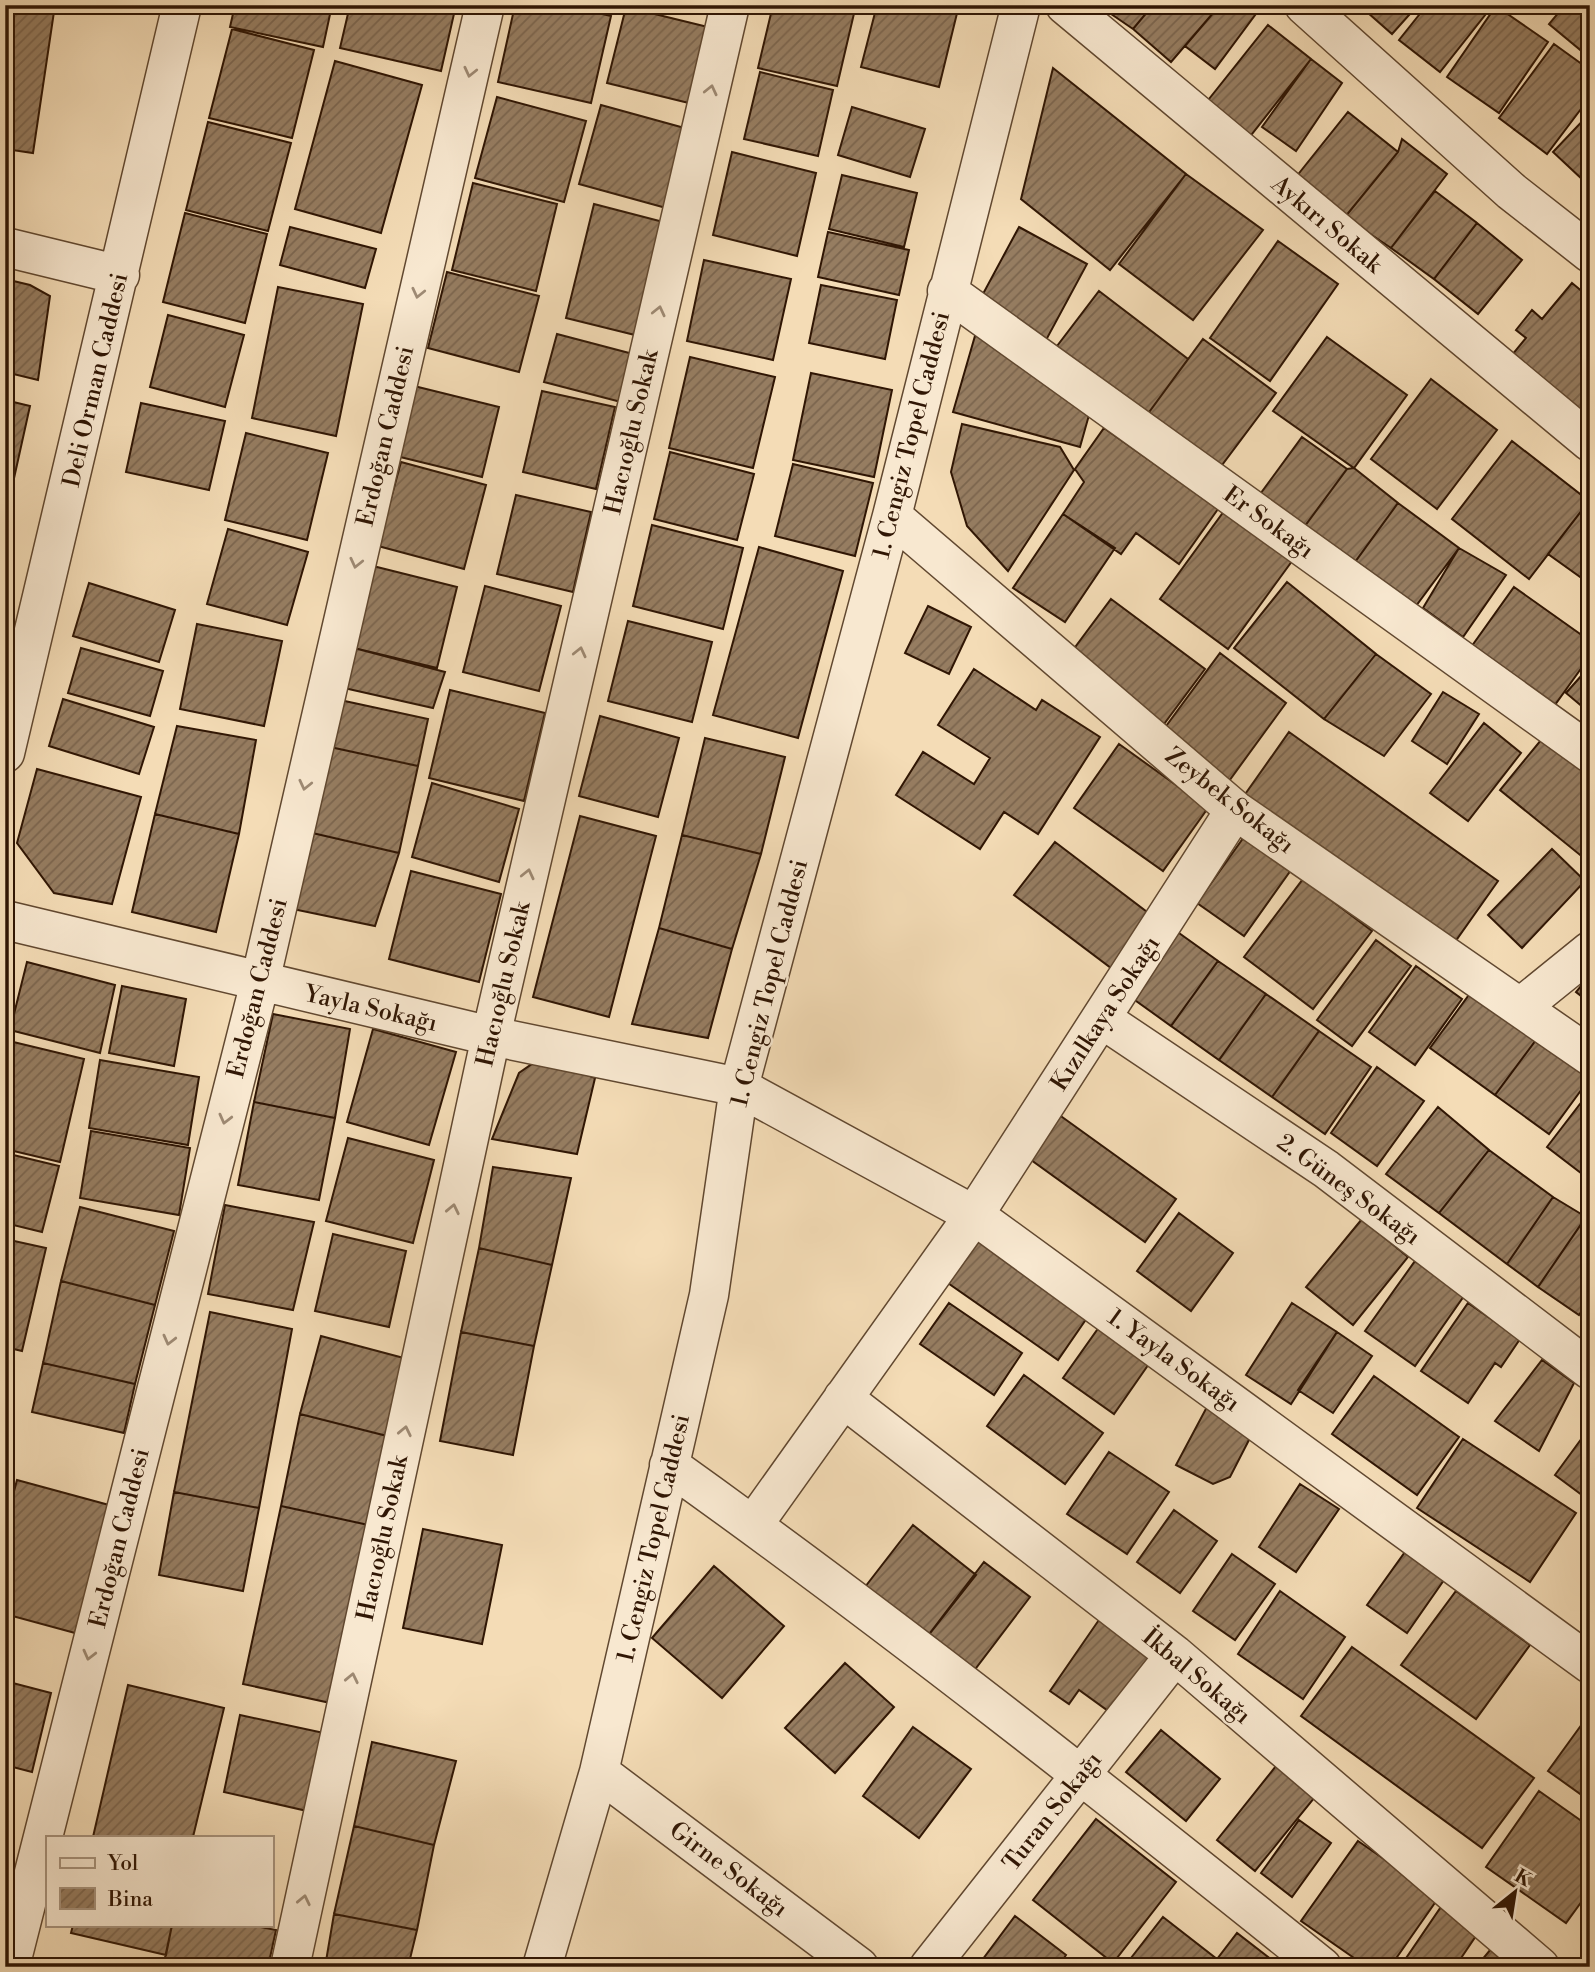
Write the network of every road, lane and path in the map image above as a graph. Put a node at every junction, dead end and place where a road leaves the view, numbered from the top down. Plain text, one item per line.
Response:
1 (182, 5) edge
2 (485, 5) edge
3 (730, 5) edge
4 (1020, 5) edge
5 (1065, 5) edge
6 (1304, 5) edge
7 (5, 247) edge
8 (1590, 254) edge
9 (120, 275) junction
10 (947, 291) junction
11 (1590, 442) edge
12 (892, 516) junction
13 (5, 753) edge
14 (1590, 753) edge
15 (1235, 810) junction
16 (5, 920) edge
17 (1590, 951) edge
18 (260, 982) junction
19 (1522, 1006) junction
20 (1102, 1019) junction
21 (491, 1036) junction
22 (1590, 1056) edge
23 (739, 1087) junction
24 (974, 1215) junction
25 (1590, 1370) edge
26 (843, 1398) junction
27 (669, 1465) junction
28 (753, 1525) junction
29 (1175, 1655) junction
30 (1590, 1664) edge
31 (599, 1772) junction
32 (1081, 1773) junction
33 (10, 1967) edge
34 (290, 1967) edge
35 (542, 1967) edge
36 (859, 1967) edge
37 (929, 1967) edge
38 (1322, 1967) edge
39 (1540, 1967) edge

1 - 9 street, Deli Orman Caddesi
2 -> 18 street, Erdoğan Caddesi
21 -> 3 street, Hacıoğlu Sokak
4 - 10 street, 1. Cengiz Topel Caddesi
5 - 11 street, Aykırı Sokak
6 - 8 street
7 - 9 street
9 - 13 street, Deli Orman Caddesi
10 - 12 street, 1. Cengiz Topel Caddesi
10 - 14 street, Er Sokağı
12 - 15 street, Zeybek Sokağı
12 - 23 street, 1. Cengiz Topel Caddesi
15 - 19 street, Zeybek Sokağı
15 - 20 street, Kızılkaya Sokağı
16 - 18 street, Yayla Sokağı
17 - 19 street
18 - 21 street, Yayla Sokağı
18 -> 33 street, Erdoğan Caddesi
19 - 22 street, Zeybek Sokağı
20 - 24 street, Kızılkaya Sokağı
20 - 25 street, 2. Güneş Sokağı
21 - 23 street, Yayla Sokağı
34 -> 21 street, Hacıoğlu Sokak
23 - 24 street, 1. Yayla Sokağı
23 - 27 street, 1. Cengiz Topel Caddesi
24 - 26 street, Kızılkaya Sokağı
24 - 30 street, 1. Yayla Sokağı
26 - 28 street, Kızılkaya Sokağı
26 - 29 street, İkbal Sokağı
27 - 28 street
27 - 31 street, 1. Cengiz Topel Caddesi
28 - 32 street
29 - 32 street, Turan Sokağı
29 - 39 street, İkbal Sokağı
31 - 35 street, 1. Cengiz Topel Caddesi
31 - 36 street, Girne Sokağı
32 - 37 street, Turan Sokağı
32 - 38 street

